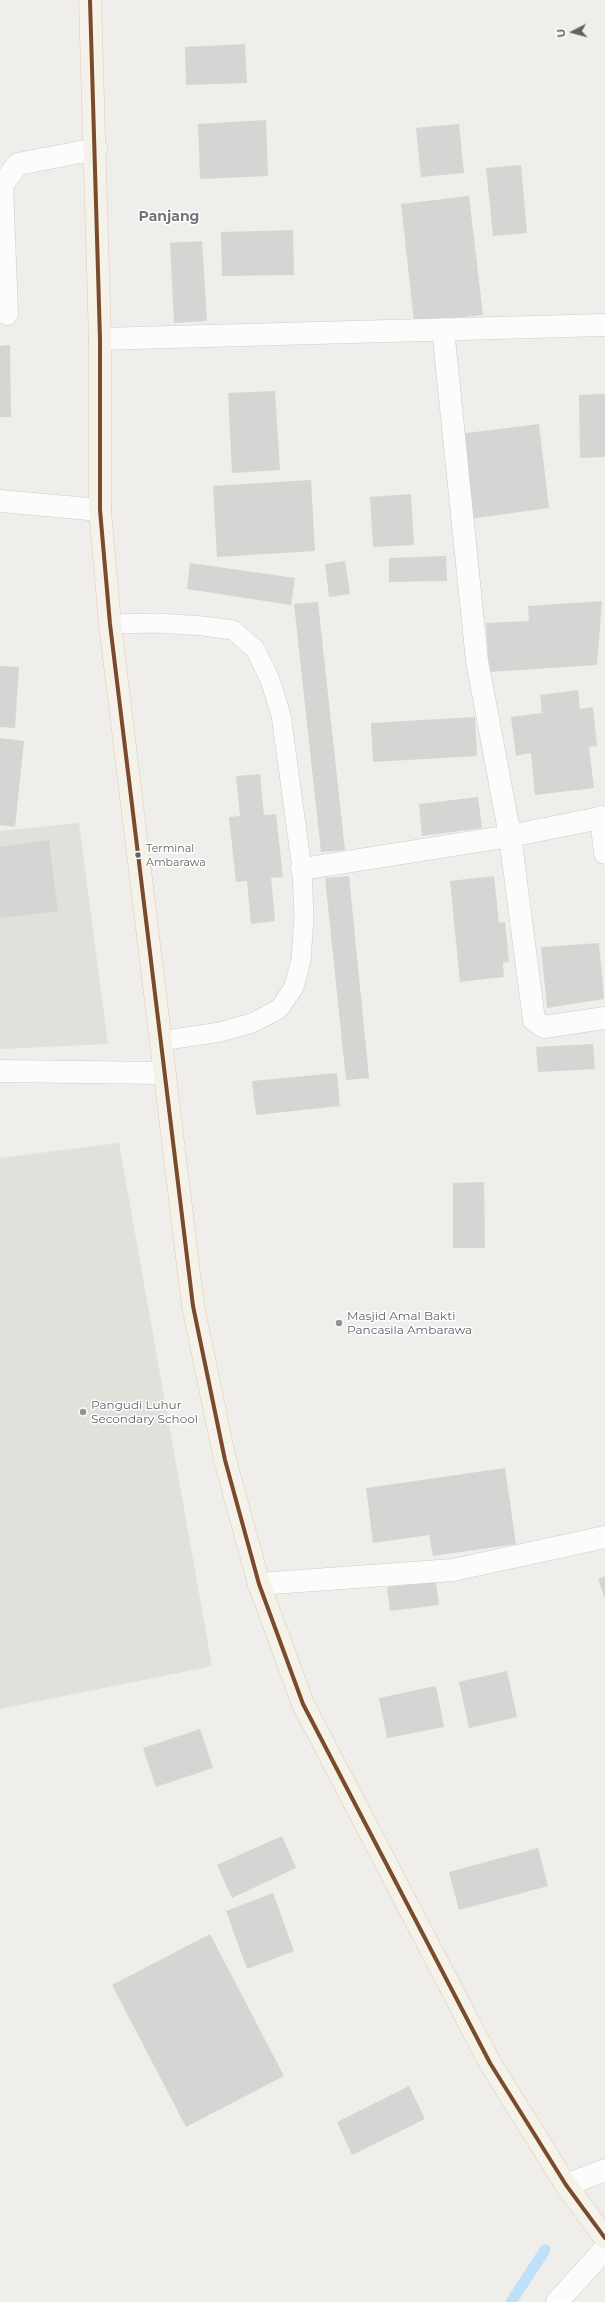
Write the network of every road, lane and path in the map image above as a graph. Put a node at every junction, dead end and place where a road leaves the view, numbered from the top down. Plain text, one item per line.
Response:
1 (90, 0) edge
2 (96, 149) junction
3 (7, 314) dead end
4 (605, 325) edge
5 (443, 329) junction
6 (100, 339) junction
7 (0, 501) edge
8 (100, 510) junction
9 (110, 624) junction
10 (603, 817) edge
11 (510, 836) junction
12 (605, 853) edge
13 (302, 870) junction
14 (605, 1018) edge
15 (160, 1041) junction
16 (0, 1070) edge
17 (164, 1072) junction
18 (605, 1538) edge
19 (260, 1584) junction
20 (605, 2170) edge
21 (566, 2185) junction
22 (605, 2238) edge
23 (605, 2249) edge
24 (557, 2302) edge

1 - 2 main road
2 - 3 street
2 - 6 main road
4 - 5 street
5 - 6 street
5 - 11 street
6 - 8 main road
7 - 8 street
8 - 9 main road
9 - 13 lane
9 - 15 main road
10 - 11 street
10 - 12 street
11 - 13 street
11 - 14 street
13 - 15 lane
15 - 17 main road
16 - 17 street
17 - 19 main road
18 - 19 street
19 - 21 main road
20 - 21 street
21 - 22 main road
23 - 24 street

